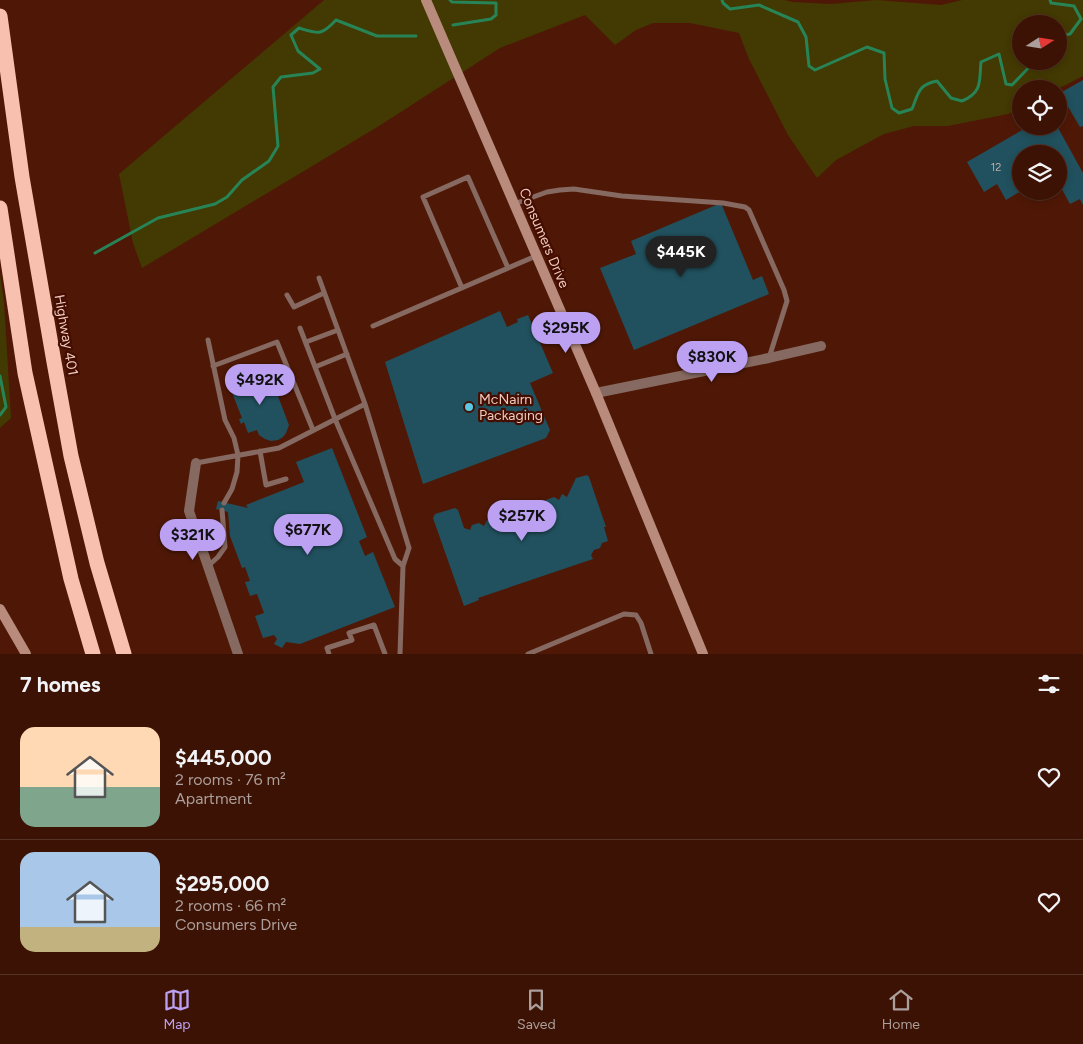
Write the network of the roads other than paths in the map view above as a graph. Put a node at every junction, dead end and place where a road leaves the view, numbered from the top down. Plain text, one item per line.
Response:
1 (427, 2) edge
2 (0, 16) edge
3 (514, 204) junction
4 (0, 208) edge
5 (536, 256) junction
6 (508, 268) junction
7 (319, 278) dead end
8 (462, 288) junction
9 (324, 293) junction
10 (287, 295) dead end
11 (373, 326) dead end
12 (300, 328) dead end
13 (338, 330) junction
14 (208, 340) dead end
15 (306, 342) junction
16 (821, 346) dead end
17 (347, 354) junction
18 (769, 358) junction
19 (213, 366) junction
20 (315, 367) junction
21 (596, 393) junction
22 (365, 404) junction
23 (335, 419) junction
24 (313, 430) junction
25 (260, 451) junction
26 (238, 455) junction
27 (196, 463) joint
28 (286, 479) dead end
29 (224, 503) dead end
30 (222, 510) dead end
31 (208, 566) junction
32 (403, 566) junction
33 (0, 609) edge
34 (26, 654) edge
35 (93, 654) edge
36 (124, 654) edge
37 (238, 654) edge
38 (330, 654) edge
39 (385, 654) edge
40 (400, 654) edge
41 (528, 654) edge
42 (651, 654) edge
43 (703, 654) edge

1 - 3 main road, Consumers Drive
2 - 36 highway, Highway 401
3 - 5 main road, Consumers Drive
3 - 18 lane
4 - 35 highway
5 - 6 lane
5 - 21 main road, Consumers Drive
6 - 8 lane
6 - 8 lane
7 - 9 lane
8 - 11 lane
9 - 10 lane
9 - 13 lane
12 - 15 lane
13 - 15 lane
13 - 17 lane
14 - 19 lane
15 - 20 lane
16 - 18 street
17 - 20 lane
17 - 22 lane
18 - 21 street
19 - 24 lane
19 - 26 lane
20 - 23 lane
21 - 43 main road, Consumers Drive
22 - 23 lane
22 - 32 lane
23 - 24 lane
23 - 32 lane
24 - 25 lane
25 - 26 lane
25 - 28 lane
26 - 27 lane
26 - 29 lane
27 - 31 street
30 - 31 lane
31 - 37 street
32 - 40 lane
33 - 34 main road
38 - 39 lane
41 - 42 lane

